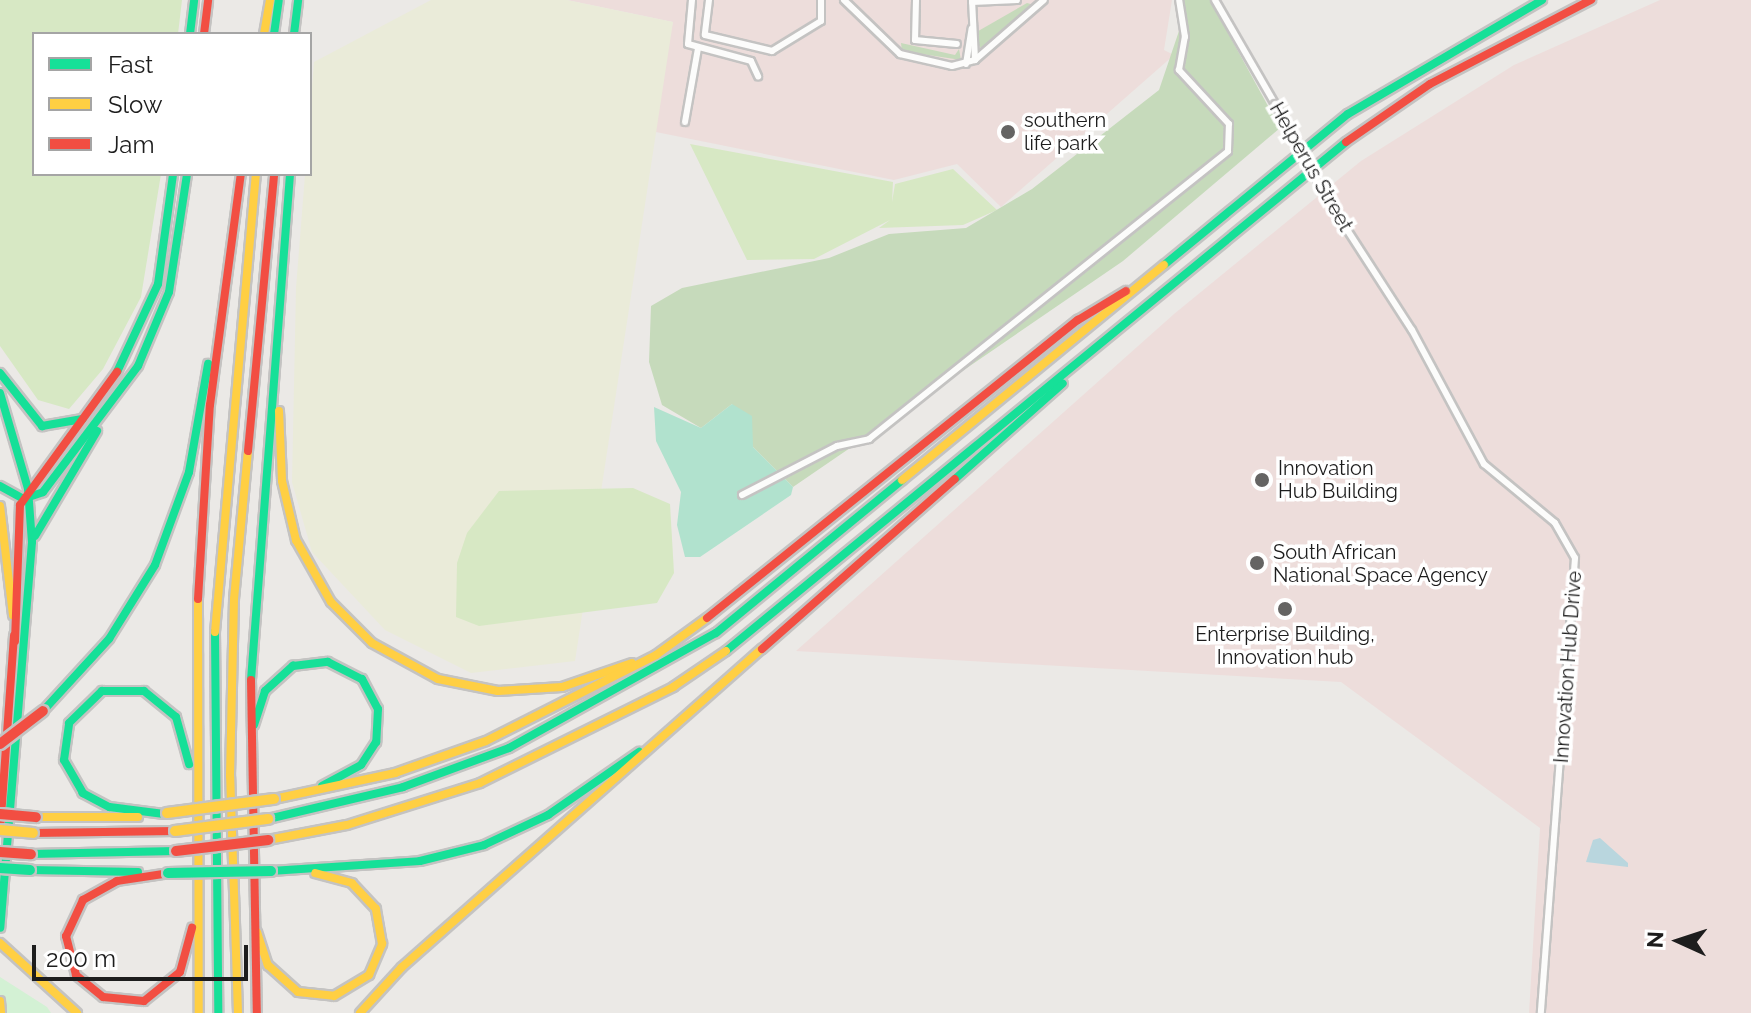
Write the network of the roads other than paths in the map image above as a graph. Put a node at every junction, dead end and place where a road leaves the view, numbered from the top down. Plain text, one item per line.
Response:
1 (194, 0) edge
2 (208, 0) edge
3 (270, 0) edge
4 (279, 0) edge
5 (301, 0) edge
6 (692, 0) edge
7 (709, 0) edge
8 (821, 0) edge
9 (844, 0) edge
10 (916, 0) edge
11 (1017, 0) edge
12 (1044, 0) edge
13 (1179, 0) edge
14 (1215, 0) edge
15 (1542, 0) edge
16 (1591, 0) edge
17 (972, 1) edge
18 (972, 28) junction
19 (190, 32) edge
20 (204, 32) edge
21 (264, 32) edge
22 (274, 32) edge
23 (294, 32) edge
24 (301, 32) edge
25 (957, 44) dead end
26 (698, 48) junction
27 (975, 60) junction
28 (966, 64) junction
29 (758, 76) dead end
30 (685, 122) dead end
31 (173, 176) edge
32 (187, 176) edge
33 (241, 176) edge
34 (256, 176) edge
35 (274, 176) edge
36 (290, 176) edge
37 (228, 256) junction
38 (1135, 288) junction
39 (1138, 310) junction
40 (1412, 330) joint
41 (279, 337) junction
42 (0, 373) edge
43 (0, 393) edge
44 (92, 411) junction
45 (101, 423) junction
46 (0, 486) edge
47 (742, 495) dead end
48 (27, 496) junction
49 (0, 506) edge
50 (32, 542) junction
51 (700, 625) junction
52 (15, 641) junction
53 (717, 693) junction
54 (0, 744) edge
55 (276, 799) junction
56 (251, 805) junction
57 (0, 814) edge
58 (166, 814) junction
59 (193, 817) junction
60 (0, 830) edge
61 (0, 852) edge
62 (251, 862) junction
63 (0, 868) edge
64 (273, 870) junction
65 (166, 874) junction
66 (194, 874) junction
67 (0, 928) edge
68 (0, 943) edge
69 (0, 1001) edge
70 (1, 1013) edge
71 (77, 1013) edge
72 (199, 1013) edge
73 (218, 1013) edge
74 (238, 1013) edge
75 (257, 1013) edge
76 (360, 1013) edge
77 (1541, 1013) edge

1 - 19 main road
2 - 20 main road
3 - 21 main road
4 - 22 main road
5 - 23 main road
5 - 24 main road
6 - 26 street
7 - 8 street
9 - 28 street
10 - 25 street
11 - 17 street
12 - 27 street
13 - 47 street
14 - 40 street, Helperus Street, bridge
15 - 38 main road
16 - 39 main road
17 - 18 street
18 - 27 street
18 - 28 street
26 - 29 street
26 - 30 street
27 - 28 street
31 - 44 main road
32 - 45 main road
33 - 37 main road
34 - 73 main road
35 - 74 main road
36 - 41 main road
37 - 54 main road, bridge
37 - 59 main road
38 - 51 main road
38 - 60 main road, bridge
39 - 53 main road
39 - 61 main road, bridge
40 - 77 street, Innovation Hub Drive
41 - 51 main road
41 - 56 main road
42 - 44 main road
43 - 48 main road
44 - 48 main road
45 - 48 main road
45 - 50 main road
46 - 48 main road
48 - 50 main road
48 - 52 main road
49 - 52 main road
50 - 67 main road
51 - 55 main road
52 - 60 main road
53 - 64 main road
53 - 76 main road
55 - 56 main road
55 - 58 main road, bridge
56 - 62 main road
57 - 58 main road, bridge
58 - 59 main road
59 - 66 main road
62 - 64 main road
62 - 75 main road
63 - 65 main road, bridge
64 - 65 main road, bridge
65 - 66 main road
66 - 72 main road
68 - 71 main road
69 - 70 main road

